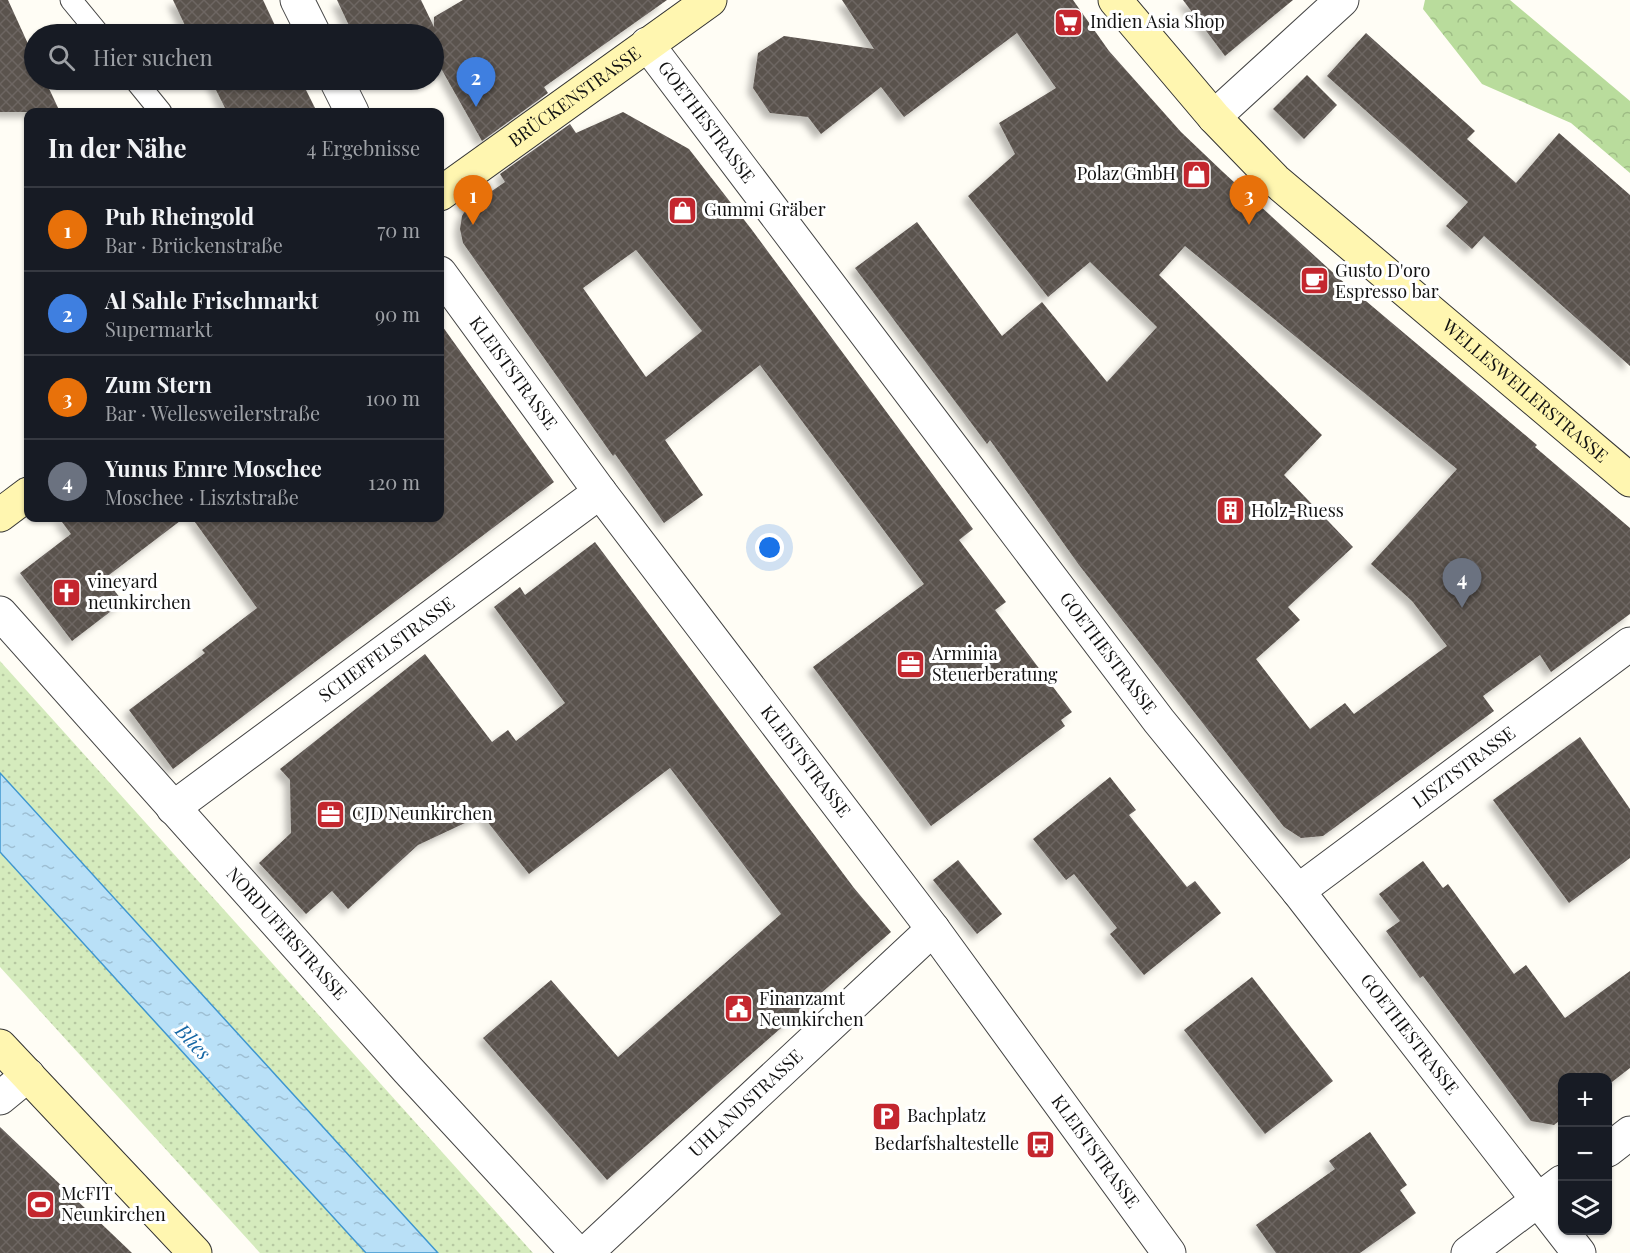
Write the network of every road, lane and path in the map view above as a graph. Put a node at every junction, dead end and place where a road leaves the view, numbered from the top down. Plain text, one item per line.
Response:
1 (73, 0) edge
2 (297, 0) edge
3 (710, 0) edge
4 (1115, 0) edge
5 (1342, 0) edge
6 (91, 24) edge
7 (309, 24) edge
8 (647, 44) junction
9 (143, 90) edge
10 (341, 90) edge
11 (158, 108) edge
12 (350, 108) edge
13 (1214, 117) junction
14 (444, 191) edge
15 (444, 278) edge
16 (1630, 480) edge
17 (600, 492) junction
18 (24, 497) edge
19 (0, 515) edge
20 (0, 613) edge
21 (1630, 644) edge
22 (173, 808) junction
23 (1298, 891) junction
24 (933, 930) junction
25 (0, 1046) edge
26 (28, 1075) junction
27 (0, 1098) edge
28 (1630, 1133) edge
29 (1612, 1147) edge
30 (1550, 1192) edge
31 (195, 1253) edge
32 (577, 1253) edge
33 (586, 1253) edge
34 (1169, 1253) edge
35 (1468, 1253) edge
36 (1579, 1253) edge

1 - 6 lane
2 - 7 street
3 - 8 street, BRÜCKENSTRASSE
4 - 13 street, WELLESWEILERSTRASSE
5 - 13 street
8 - 14 street, BRÜCKENSTRASSE
8 - 23 street, GOETHESTRASSE
9 - 11 lane
10 - 12 street
13 - 16 street, WELLESWEILERSTRASSE
15 - 17 street, KLEISTSTRASSE
17 - 22 street, SCHEFFELSTRASSE
17 - 24 street, KLEISTSTRASSE
18 - 19 street
20 - 22 street, NORDUFERSTRASSE
21 - 23 street, LISZTSTRASSE
22 - 32 street, NORDUFERSTRASSE
23 - 30 street, GOETHESTRASSE
24 - 33 street, UHLANDSTRASSE
24 - 34 street, KLEISTSTRASSE
25 - 26 street
26 - 27 street
26 - 31 street
28 - 29 street
30 - 35 street
30 - 36 street, GOETHESTRASSE

